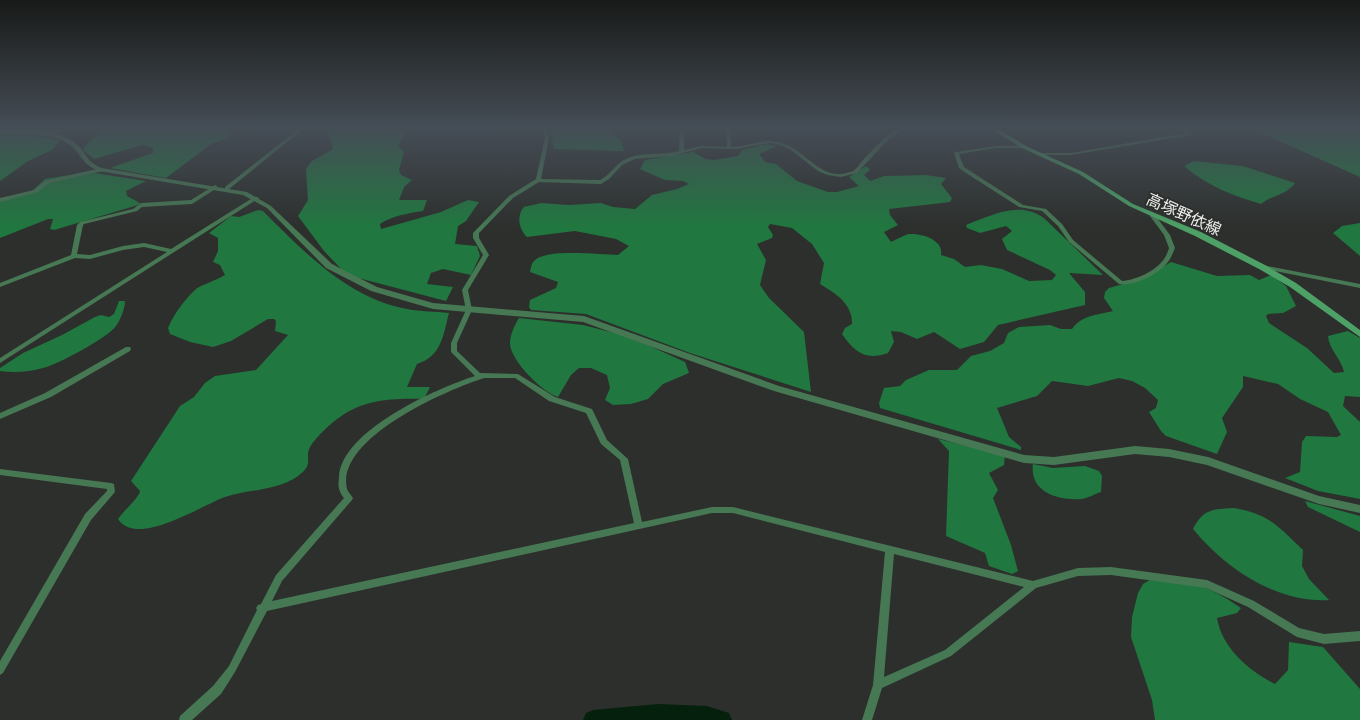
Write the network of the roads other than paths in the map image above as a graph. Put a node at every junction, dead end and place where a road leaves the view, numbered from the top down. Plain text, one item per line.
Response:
1 (84, 161) edge
2 (262, 161) edge
3 (542, 161) edge
4 (627, 161) edge
5 (805, 161) edge
6 (866, 161) edge
7 (959, 161) edge
8 (1053, 161) edge
9 (101, 170) junction
10 (538, 180) junction
11 (215, 187) junction
12 (227, 188) junction
13 (256, 198) junction
14 (0, 200) edge
15 (1153, 216) junction
16 (171, 251) junction
17 (74, 256) junction
18 (1262, 267) junction
19 (0, 285) edge
20 (1360, 286) edge
21 (469, 310) junction
22 (1360, 334) edge
23 (128, 349) dead end
24 (0, 361) edge
25 (482, 376) junction
26 (0, 416) edge
27 (0, 472) edge
28 (1360, 509) edge
29 (639, 526) junction
30 (890, 550) junction
31 (1033, 585) junction
32 (261, 608) junction
33 (1360, 636) edge
34 (0, 670) edge
35 (878, 685) junction
36 (184, 720) edge
37 (867, 720) edge

1 - 9 street
2 - 12 street
3 - 10 street
4 - 10 street
5 - 6 street
7 - 15 street
8 - 15 main road, 高塚野依線
9 - 11 street
9 - 14 street
10 - 21 street
11 - 12 street
11 - 17 street
12 - 13 street
13 - 16 street
13 - 21 street
15 - 18 main road, 高塚野依線
16 - 17 street
16 - 24 street
17 - 19 street
18 - 20 street
18 - 22 main road, 高塚野依線
21 - 25 street
21 - 28 street
23 - 26 street
25 - 29 street
25 - 32 street
27 - 34 street
29 - 30 street
29 - 32 street
30 - 31 street
30 - 35 street
31 - 33 street
31 - 35 street
32 - 36 street
35 - 37 street

